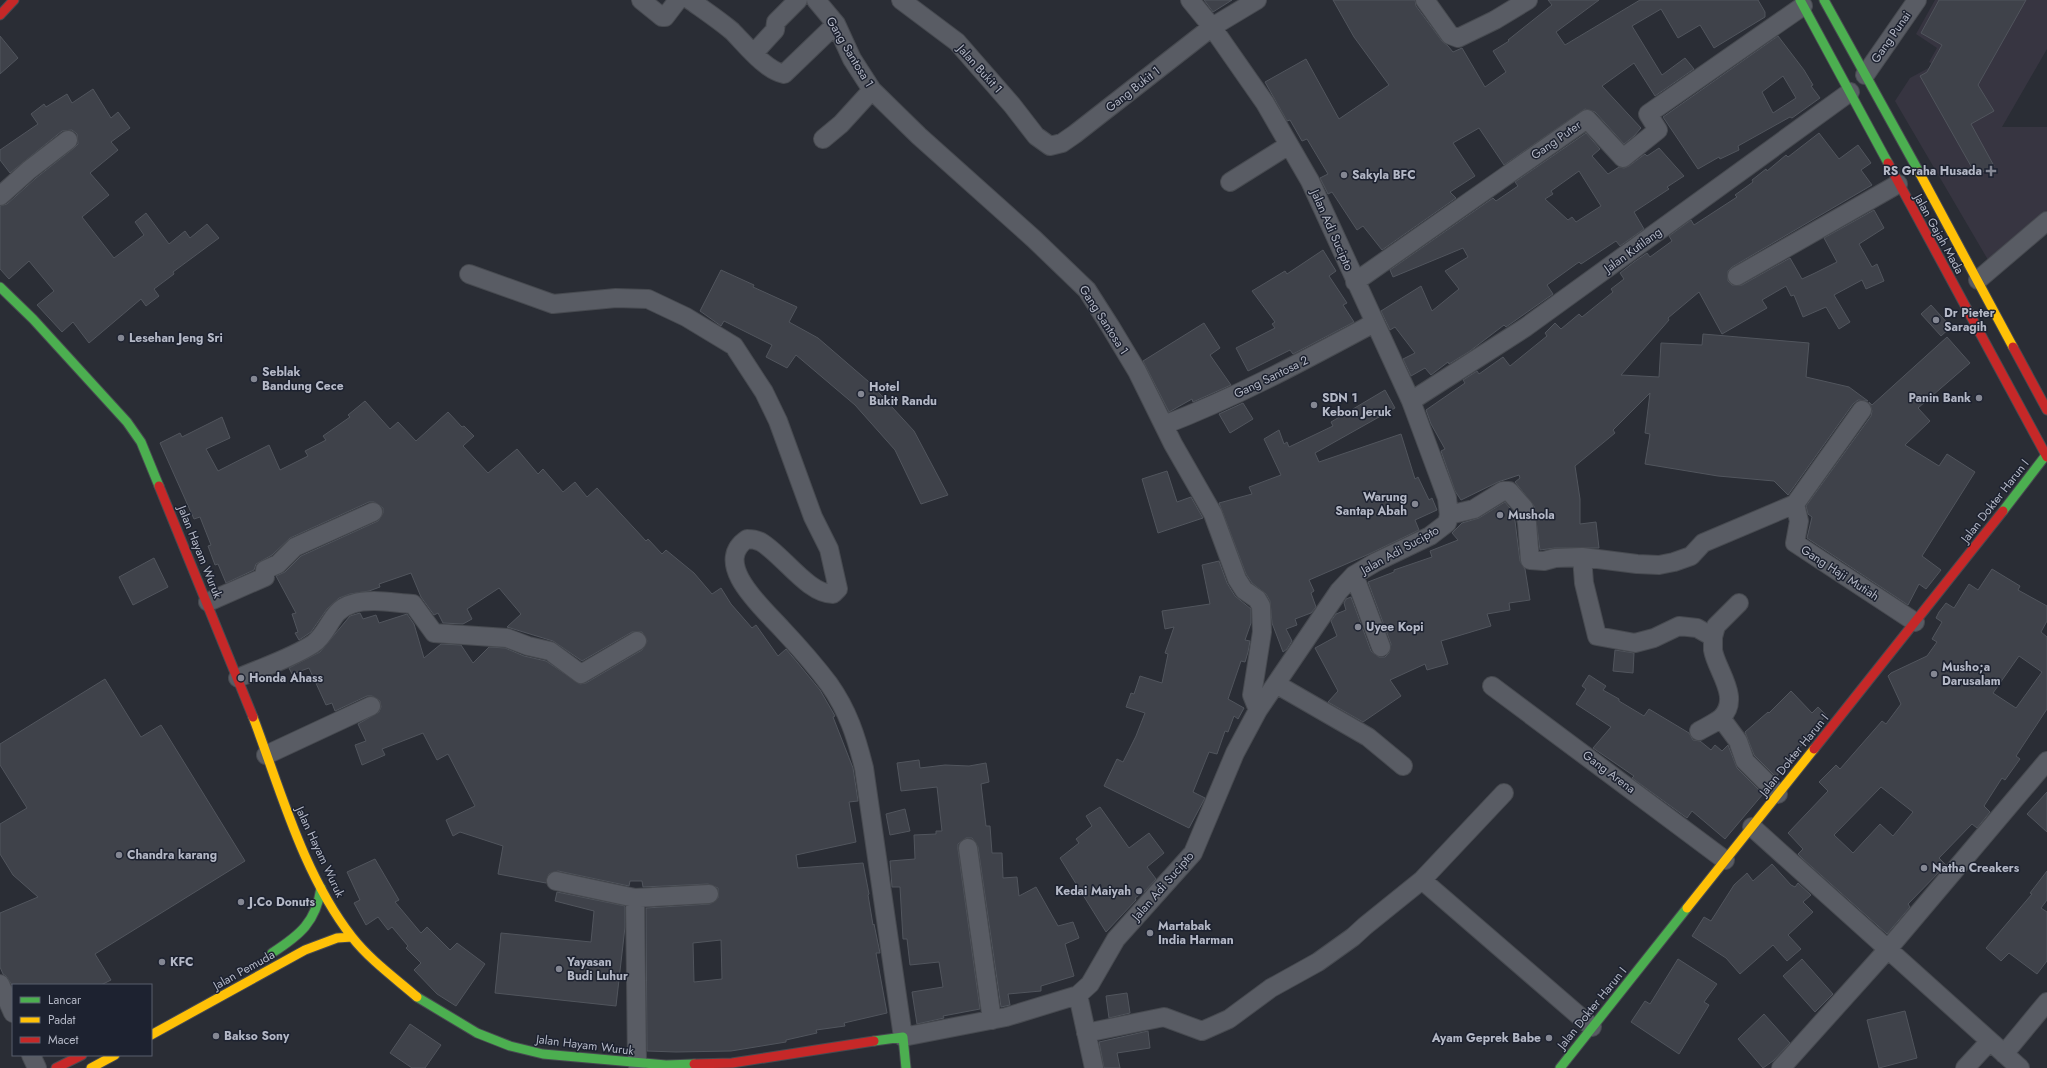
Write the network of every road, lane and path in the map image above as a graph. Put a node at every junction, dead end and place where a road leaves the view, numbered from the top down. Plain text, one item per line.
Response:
1 (14, 0) edge
2 (641, 0) edge
3 (678, 0) edge
4 (690, 0) edge
5 (798, 0) edge
6 (816, 0) edge
7 (901, 0) edge
8 (1190, 0) edge
9 (1257, 0) edge
10 (1425, 0) edge
11 (1528, 0) edge
12 (1824, 0) edge
13 (1917, 0) edge
14 (1802, 3) edge
15 (0, 15) edge
16 (836, 24) junction
17 (1212, 27) junction
18 (754, 53) junction
19 (1865, 75) junction
20 (872, 90) junction
21 (1850, 92) junction
22 (823, 139) dead end
23 (68, 140) dead end
24 (1289, 145) junction
25 (1050, 146) joint
26 (1230, 182) dead end
27 (1898, 184) junction
28 (0, 196) edge
29 (2047, 221) edge
30 (1959, 244) junction
31 (1938, 256) junction
32 (470, 274) dead end
33 (1737, 276) dead end
34 (1978, 280) junction
35 (1355, 282) junction
36 (0, 287) edge
37 (1374, 323) junction
38 (1411, 400) junction
39 (1862, 410) dead end
40 (2047, 410) edge
41 (1164, 425) junction
42 (2046, 456) edge
43 (1794, 504) junction
44 (373, 512) dead end
45 (1449, 516) junction
46 (1582, 557) junction
47 (1354, 575) junction
48 (208, 602) junction
49 (1739, 603) dead end
50 (1915, 622) junction
51 (1713, 637) junction
52 (637, 641) dead end
53 (1381, 648) dead end
54 (238, 678) junction
55 (1276, 684) junction
56 (1492, 686) dead end
57 (371, 706) dead end
58 (1258, 710) junction
59 (1721, 718) junction
60 (1699, 731) dead end
61 (266, 755) junction
62 (2047, 761) edge
63 (1403, 766) dead end
64 (1504, 793) dead end
65 (1778, 794) junction
66 (1752, 827) junction
67 (968, 848) dead end
68 (1725, 860) junction
69 (1422, 880) junction
70 (556, 881) dead end
71 (321, 888) junction
72 (709, 894) dead end
73 (635, 898) junction
74 (352, 937) junction
75 (1888, 949) junction
76 (265, 957) dead end
77 (0, 984) edge
78 (1078, 995) junction
79 (2047, 1002) edge
80 (12, 1011) edge
81 (992, 1020) junction
82 (1592, 1027) junction
83 (1086, 1033) junction
84 (152, 1034) edge
85 (903, 1037) junction
86 (1990, 1041) junction
87 (2004, 1054) junction
88 (31, 1056) edge
89 (80, 1056) edge
90 (113, 1056) edge
91 (637, 1063) junction
92 (37, 1068) edge
93 (56, 1068) edge
94 (91, 1068) edge
95 (906, 1068) edge
96 (1094, 1068) edge
97 (1560, 1068) edge
98 (1781, 1068) edge
99 (1965, 1068) edge
100 (2020, 1068) edge

1 - 15 street
2 - 3 street
4 - 18 street
5 - 18 street
6 - 16 street, Gang Santosa 1
7 - 25 street, Jalan Bukit 1
8 - 17 street, Jalan Adi Sucipto
9 - 17 street, Gang Bukit 1
10 - 11 street
12 - 19 street, Jalan Gajah Mada
13 - 19 street, Gang Punai
14 - 21 street, Jalan Gajah Mada
14 - 35 street, Gang Puter
16 - 18 street
16 - 20 street, Gang Santosa 1
17 - 24 street, Jalan Adi Sucipto
17 - 25 street, Gang Bukit 1
19 - 30 street, Jalan Gajah Mada
20 - 22 street
20 - 41 street, Gang Santosa 1
21 - 27 street, Jalan Gajah Mada
21 - 38 street, Jalan Kutilang
23 - 28 street
24 - 26 street
24 - 35 street, Jalan Adi Sucipto
27 - 31 street, Jalan Gajah Mada
27 - 33 street
29 - 34 street
30 - 31 street
30 - 34 street, Jalan Gajah Mada
31 - 42 street, Jalan Gajah Mada
32 - 85 street
34 - 40 street, Jalan Gajah Mada
35 - 37 street, Jalan Adi Sucipto
36 - 48 street, Jalan Hayam Wuruk
37 - 38 street, Jalan Adi Sucipto
37 - 41 street, Gang Santosa 2
38 - 45 street, Jalan Adi Sucipto
39 - 43 street
41 - 58 street, Gang Santosa 1
42 - 50 street, Jalan Dokter Harun I
43 - 46 street
43 - 50 street, Gang Haji Mutiah
44 - 48 street
45 - 46 street
45 - 47 street, Jalan Adi Sucipto
46 - 51 street
47 - 53 street
47 - 55 street, Jalan Adi Sucipto
48 - 54 street, Jalan Hayam Wuruk
49 - 51 street
50 - 65 street, Jalan Dokter Harun I
51 - 59 street
52 - 54 street
54 - 61 street, Jalan Hayam Wuruk
55 - 58 street, Jalan Adi Sucipto
55 - 63 street
56 - 68 street, Gang Arena
57 - 61 street
58 - 78 street, Jalan Adi Sucipto
59 - 60 street
59 - 65 street
61 - 71 street, Jalan Hayam Wuruk
62 - 75 street
64 - 69 street
65 - 66 street, Jalan Dokter Harun I
66 - 68 street, Jalan Dokter Harun I
66 - 75 street
67 - 81 street
68 - 82 street, Jalan Dokter Harun I
69 - 82 street
69 - 83 street
70 - 73 street
71 - 74 street, Jalan Hayam Wuruk
71 - 76 street, Jalan Pemuda
72 - 73 street
73 - 91 street
74 - 84 street, Jalan Pemuda
74 - 91 street, Jalan Hayam Wuruk
75 - 86 street
75 - 98 street
77 - 80 street
78 - 81 street, Jalan Adi Sucipto
78 - 83 street
79 - 87 street
81 - 85 street, Jalan Adi Sucipto
82 - 97 street, Jalan Dokter Harun I
83 - 96 street
85 - 91 street, Jalan Hayam Wuruk
85 - 95 street
86 - 87 street
86 - 99 street
87 - 100 street
88 - 92 street
89 - 93 street
90 - 94 street

